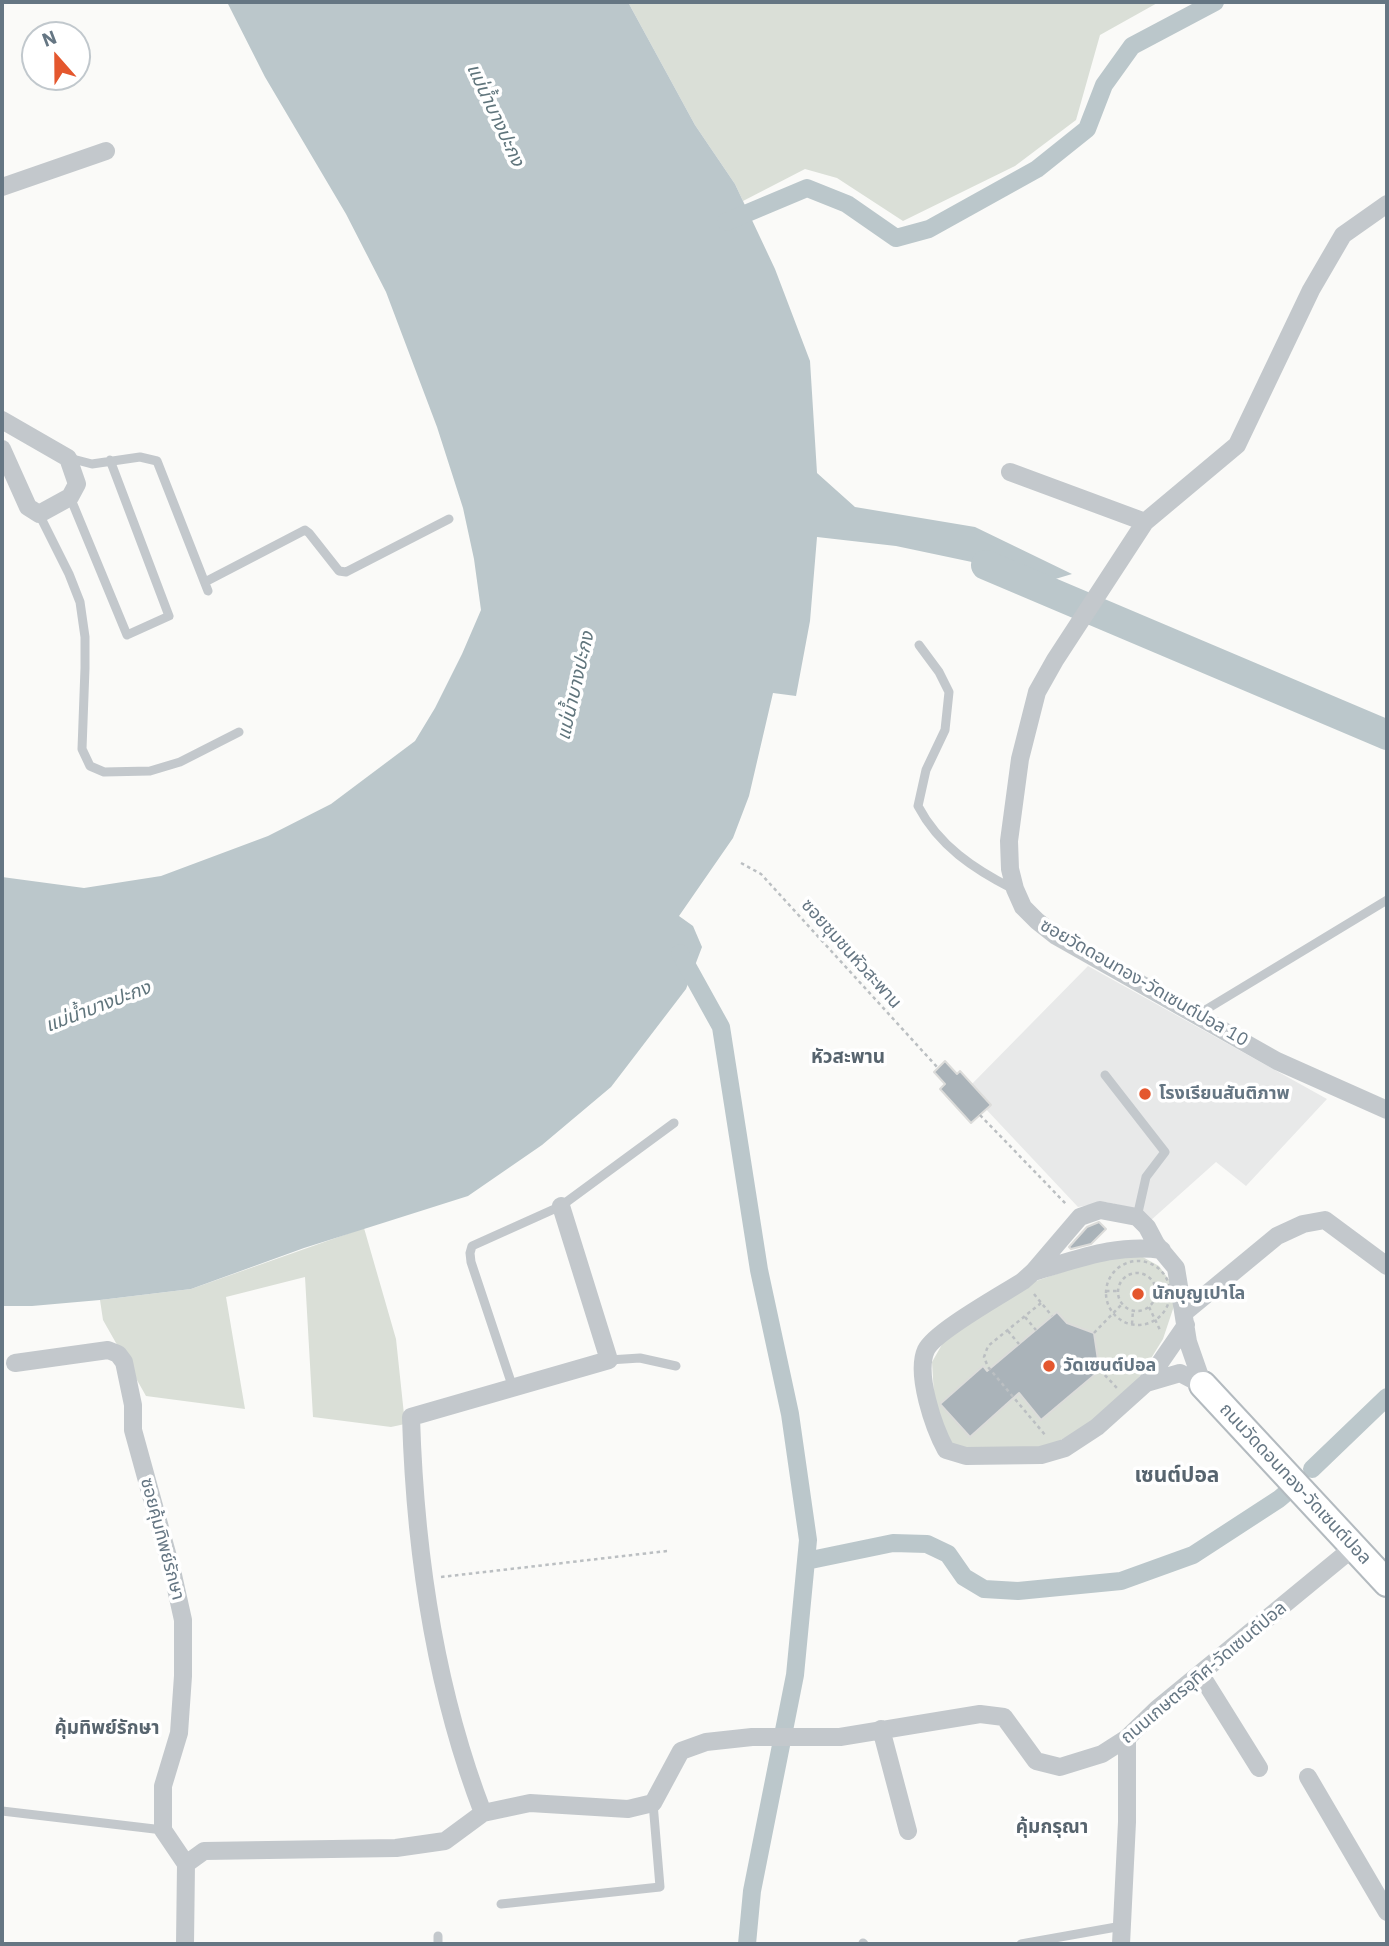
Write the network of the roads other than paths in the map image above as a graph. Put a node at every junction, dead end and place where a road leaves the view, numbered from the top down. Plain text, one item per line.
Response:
1 (107, 151) dead end
2 (2, 187) edge
3 (1387, 204) edge
4 (2, 420) edge
5 (2, 449) edge
6 (68, 458) junction
7 (110, 460) junction
8 (1010, 472) dead end
9 (70, 496) junction
10 (39, 514) junction
11 (449, 519) dead end
12 (1145, 522) junction
13 (919, 646) dead end
14 (239, 732) dead end
15 (1015, 889) junction
16 (1387, 900) edge
17 (1197, 1016) junction
18 (1105, 1075) dead end
19 (1387, 1110) edge
20 (674, 1123) dead end
21 (561, 1206) junction
22 (1137, 1217) junction
23 (1162, 1250) junction
24 (1387, 1266) edge
25 (1028, 1276) junction
26 (1186, 1319) junction
27 (609, 1360) junction
28 (15, 1363) dead end
29 (676, 1366) dead end
30 (1146, 1383) junction
31 (1203, 1385) junction
32 (513, 1389) junction
33 (1354, 1547) junction
34 (1387, 1583) edge
35 (1201, 1675) junction
36 (881, 1729) junction
37 (1127, 1738) junction
38 (1259, 1768) dead end
39 (1308, 1777) dead end
40 (653, 1803) junction
41 (2, 1811) edge
42 (483, 1812) junction
43 (163, 1830) junction
44 (908, 1831) dead end
45 (186, 1864) junction
46 (501, 1904) dead end
47 (1387, 1912) edge
48 (1122, 1935) edge
49 (185, 1944) edge
50 (1021, 1944) edge

1 - 2 street
3 - 12 street, ซอยวัดดอนทอง-วัดเซนต์ปอล 10
4 - 6 street
5 - 10 street
6 - 7 lane
6 - 9 street
7 - 9 lane
7 - 11 lane
8 - 12 street
9 - 10 street
10 - 14 lane
12 - 15 street, ซอยวัดดอนทอง-วัดเซนต์ปอล 10
13 - 15 lane
15 - 17 street, ซอยวัดดอนทอง-วัดเซนต์ปอล 10
16 - 17 lane
17 - 19 street, ซอยวัดดอนทอง-วัดเซนต์ปอล 10
18 - 22 lane
20 - 21 lane
21 - 27 street
21 - 32 lane
22 - 23 street
22 - 25 street
23 - 25 street
23 - 26 street
24 - 26 street
25 - 30 street
26 - 30 street
26 - 31 street
27 - 29 lane
27 - 32 street
28 - 43 street, ซอยคุ้มทิพย์รักษา
30 - 31 street
31 - 33 street, ถนนวัดดอนทอง-วัดเซนต์ปอล
32 - 42 street
33 - 34 street, ถนนวัดดอนทอง-วัดเซนต์ปอล
33 - 35 street, ถนนเกษตรอุทิศ-วัดเซนต์ปอล
35 - 37 street, ถนนเกษตรอุทิศ-วัดเซนต์ปอล
35 - 38 street
36 - 37 street, ถนนเกษตรอุทิศ-วัดเซนต์ปอล
36 - 40 street, ถนนเกษตรอุทิศ-วัดเซนต์ปอล
36 - 44 street
37 - 48 street
39 - 47 street
40 - 42 street
40 - 46 lane
41 - 43 lane
42 - 45 street
43 - 45 street
45 - 49 street
48 - 50 lane

